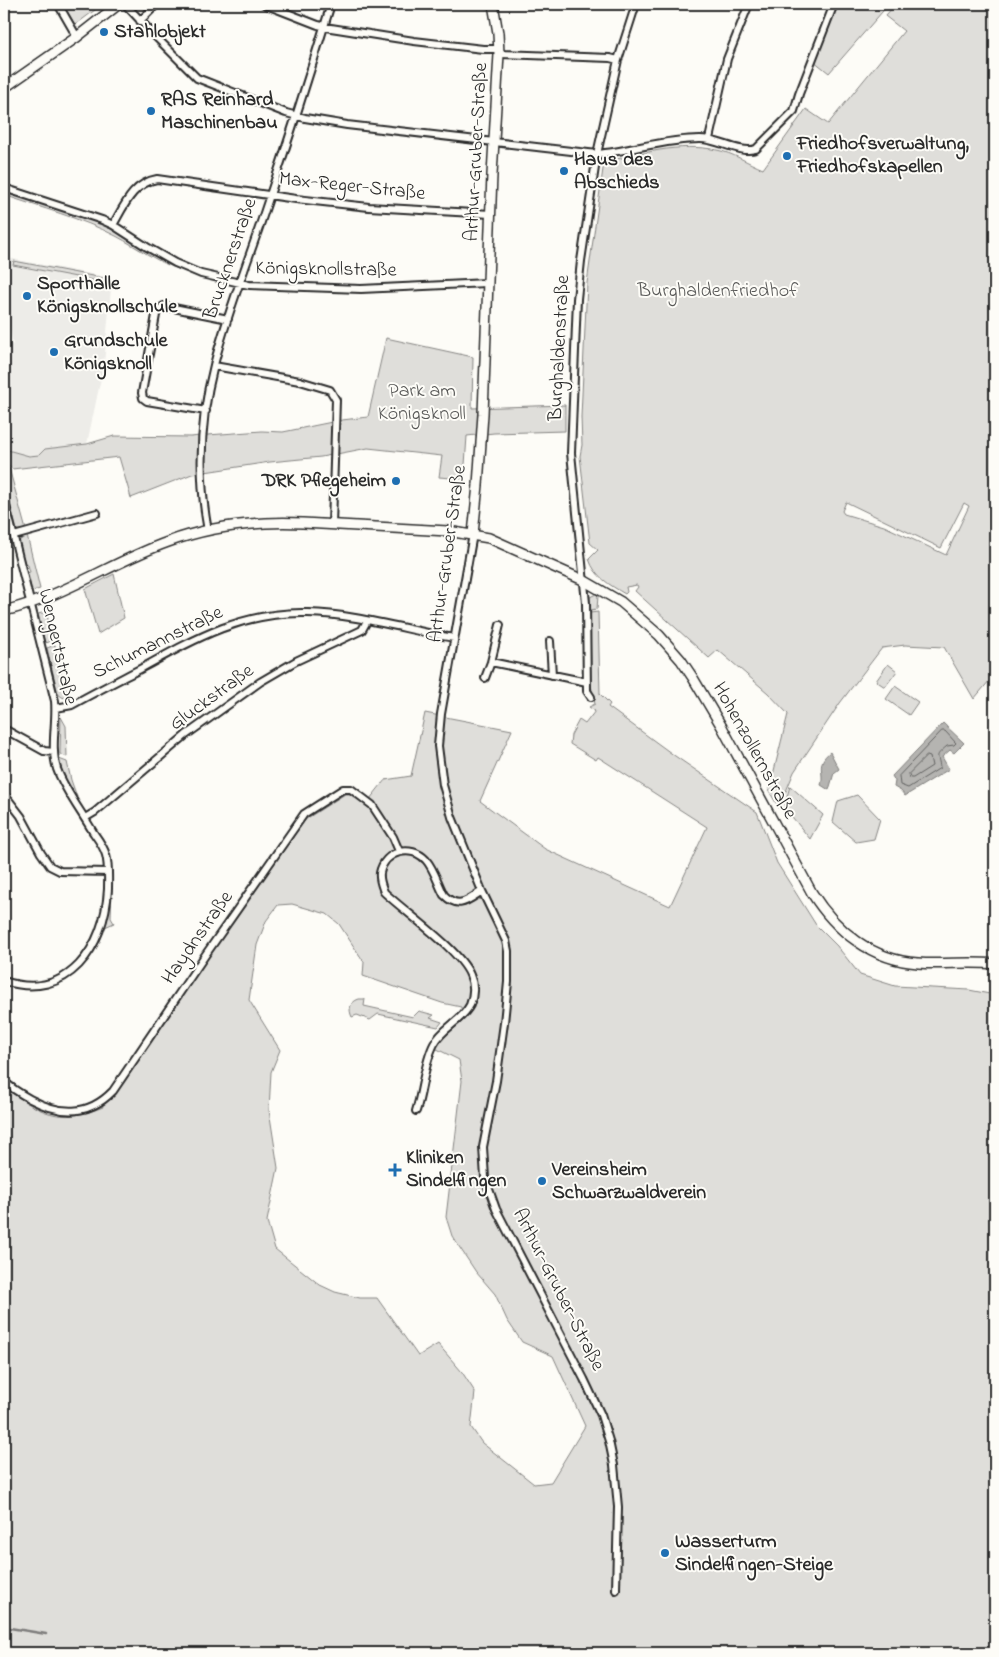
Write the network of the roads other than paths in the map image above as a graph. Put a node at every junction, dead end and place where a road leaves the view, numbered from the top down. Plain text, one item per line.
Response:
1 (58, 4) edge
2 (120, 4) edge
3 (125, 4) edge
4 (157, 4) edge
5 (264, 4) edge
6 (331, 4) edge
7 (493, 4) edge
8 (636, 4) edge
9 (749, 4) edge
10 (834, 4) edge
11 (140, 21) junction
12 (324, 27) junction
13 (77, 37) junction
14 (499, 51) junction
15 (618, 60) junction
16 (4, 88) edge
17 (297, 116) junction
18 (709, 139) junction
19 (494, 141) junction
20 (597, 154) junction
21 (4, 188) edge
22 (270, 195) junction
23 (491, 214) junction
24 (113, 225) junction
25 (487, 283) junction
26 (241, 284) junction
27 (228, 319) junction
28 (214, 366) junction
29 (206, 411) junction
30 (4, 498) edge
31 (6, 513) edge
32 (97, 513) dead end
33 (332, 525) junction
34 (208, 531) junction
35 (473, 534) junction
36 (14, 536) junction
37 (583, 580) junction
38 (31, 604) junction
39 (4, 611) edge
40 (367, 621) junction
41 (500, 625) dead end
42 (454, 638) junction
43 (550, 641) dead end
44 (491, 662) junction
45 (552, 675) junction
46 (485, 678) dead end
47 (587, 682) junction
48 (591, 697) dead end
49 (56, 708) junction
50 (4, 728) edge
51 (54, 752) junction
52 (4, 794) edge
53 (85, 818) junction
54 (399, 852) junction
55 (108, 872) junction
56 (482, 891) junction
57 (995, 964) edge
58 (4, 981) edge
59 (4, 1081) edge
60 (416, 1111) dead end
61 (616, 1590) dead end

1 - 13 street
2 - 13 street
3 - 11 street
4 - 11 street
5 - 12 street
6 - 12 street, Brucknerstraße
7 - 14 street, Arthur-Gruber-Straße
8 - 15 street, Burghaldenstraße
9 - 18 street
10 - 18 street
11 - 17 street
12 - 14 street
12 - 17 street, Brucknerstraße
13 - 16 street
14 - 15 street
14 - 19 street, Arthur-Gruber-Straße
15 - 20 street, Burghaldenstraße
17 - 19 street
17 - 22 street, Brucknerstraße
18 - 20 street
19 - 20 street
19 - 23 street, Arthur-Gruber-Straße
20 - 37 street, Burghaldenstraße
21 - 24 street, Königsknollstraße
22 - 23 street, Max-Reger-Straße
22 - 24 street, Max-Reger-Straße
22 - 26 street, Brucknerstraße
23 - 25 street, Arthur-Gruber-Straße
24 - 26 street, Königsknollstraße
25 - 26 street, Königsknollstraße
25 - 35 street, Arthur-Gruber-Straße
26 - 27 street, Brucknerstraße
27 - 28 street, Brucknerstraße
27 - 29 street
28 - 29 street, Brucknerstraße
28 - 33 street
29 - 34 street, Brucknerstraße
30 - 31 street, Wengertstraße
31 - 36 street, Wengertstraße
32 - 36 street
33 - 34 street, Hohenzollernstraße
33 - 35 street, Hohenzollernstraße
34 - 38 street, Hohenzollernstraße
35 - 37 street, Hohenzollernstraße
35 - 42 street, Arthur-Gruber-Straße
36 - 38 street, Wengertstraße
37 - 47 street, Burghaldenstraße
37 - 57 street, Hohenzollernstraße
38 - 39 street, Hohenzollernstraße
38 - 49 street, Wengertstraße
40 - 42 street, Schumannstraße
40 - 49 street, Schumannstraße
40 - 53 street, Gluckstraße
41 - 44 street
42 - 56 street, Arthur-Gruber-Straße
43 - 45 street
44 - 45 street
44 - 46 street
45 - 47 street
47 - 48 street, Burghaldenstraße
49 - 51 street, Wengertstraße
50 - 51 street
51 - 53 street, Wengertstraße
52 - 55 street
53 - 55 street, Wengertstraße
54 - 56 street
54 - 59 street, Haydnstraße
54 - 60 street
55 - 58 street, Wengertstraße
56 - 61 street, Arthur-Gruber-Straße

